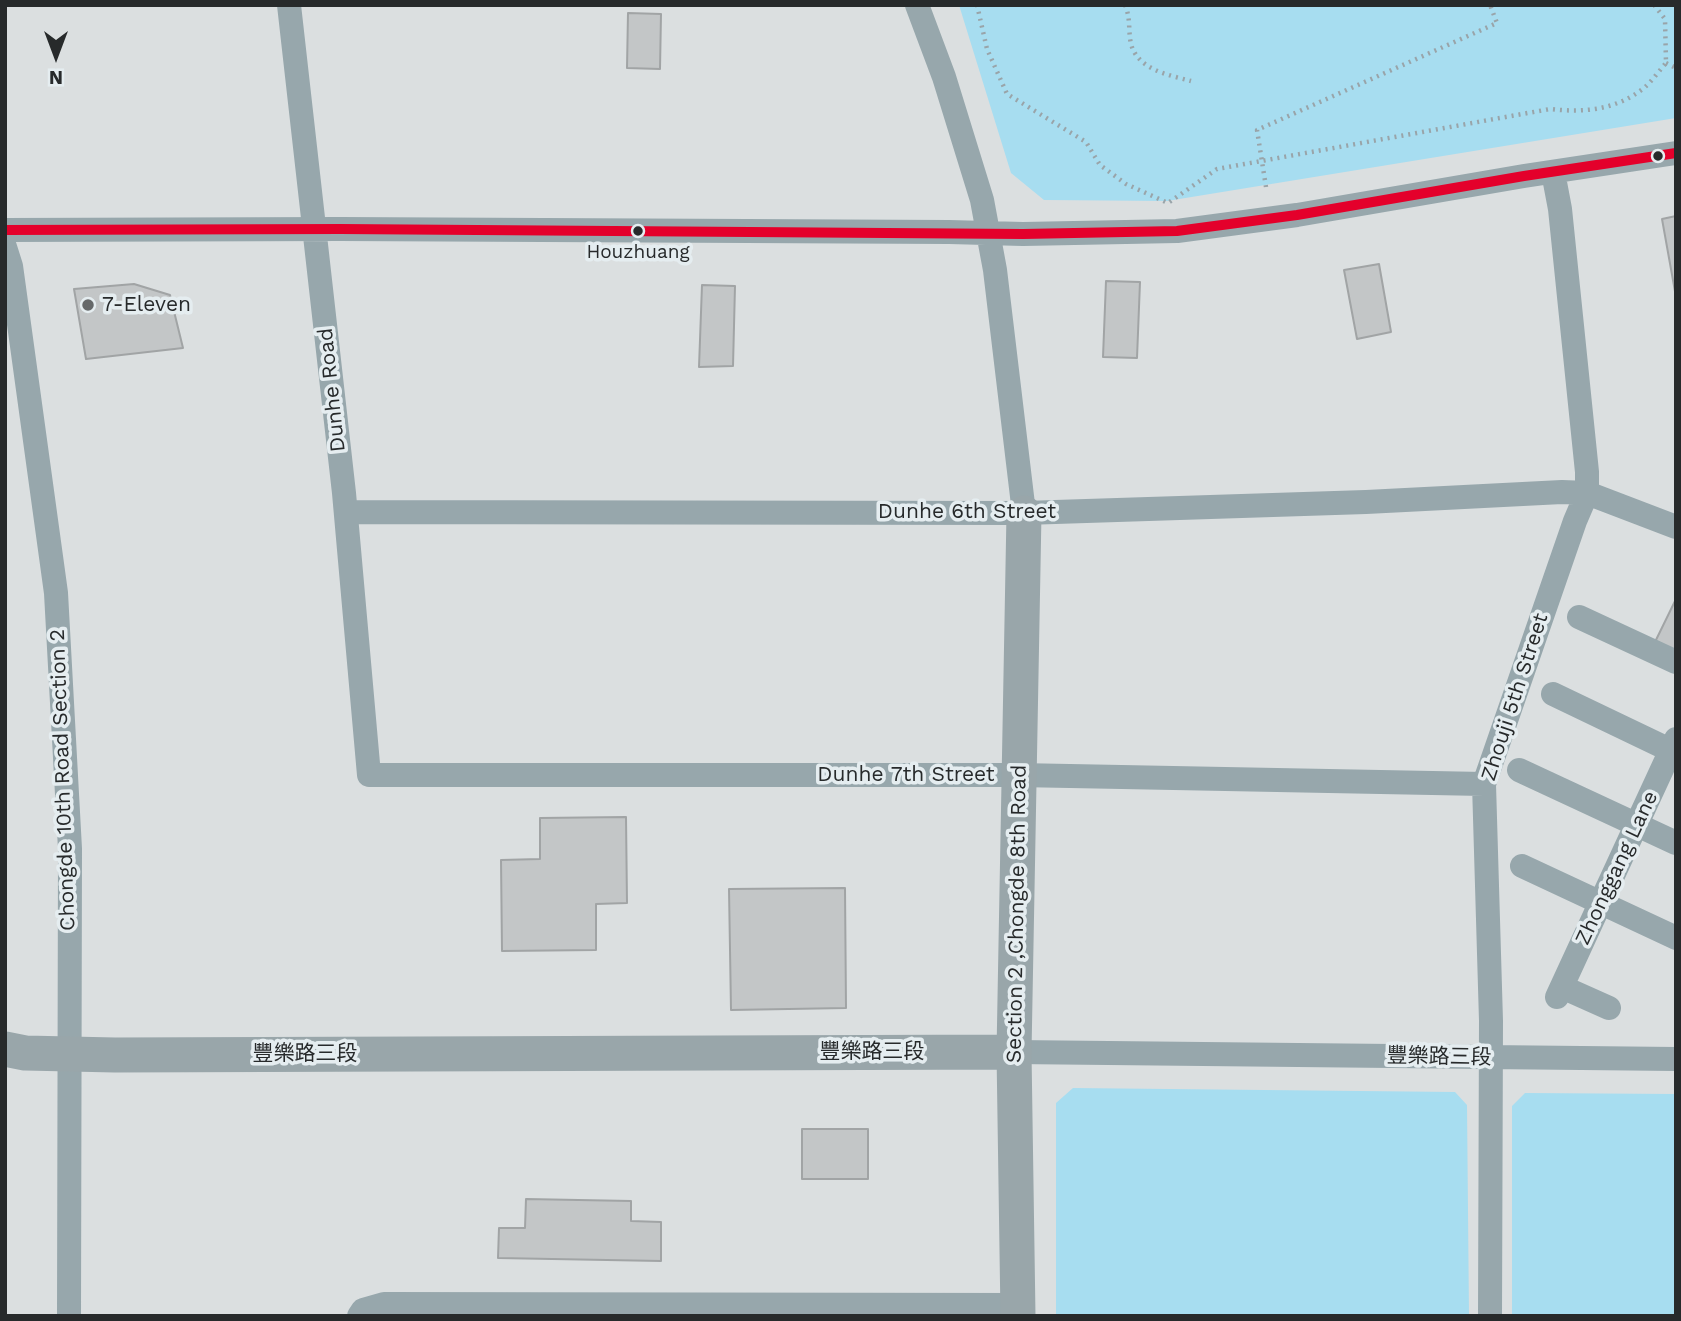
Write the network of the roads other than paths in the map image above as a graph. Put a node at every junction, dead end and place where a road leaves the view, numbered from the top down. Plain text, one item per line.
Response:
1 (289, 5) edge
2 (917, 5) edge
3 (1676, 153) edge
4 (1553, 172) junction
5 (315, 229) junction
6 (5, 230) edge
7 (988, 233) junction
8 (5, 247) edge
9 (1587, 493) junction
10 (346, 512) junction
11 (1024, 513) junction
12 (1676, 527) edge
13 (1579, 617) dead end
14 (1676, 662) edge
15 (1553, 694) dead end
16 (1674, 748) edge
17 (1519, 770) dead end
18 (369, 775) joint
19 (1018, 775) junction
20 (1484, 784) junction
21 (1637, 825) junction
22 (1676, 843) edge
23 (1522, 866) dead end
24 (1601, 902) junction
25 (1676, 938) edge
26 (1609, 1008) dead end
27 (5, 1049) edge
28 (1014, 1052) junction
29 (69, 1053) junction
30 (1491, 1058) junction
31 (1676, 1059) edge
32 (1018, 1310) edge
33 (69, 1316) edge
34 (359, 1316) edge
35 (1490, 1316) edge

1 - 5 street, Dunhe Road
2 - 7 street
3 - 4 street
4 - 7 street
4 - 9 street, Zhouji 5th Street
5 - 6 street
5 - 7 street
5 - 10 street, Dunhe Road
7 - 11 street
8 - 29 street, Chongde 10th Road Section 2
9 - 11 street, Dunhe 6th Street
9 - 12 street
9 - 20 street, Zhouji 5th Street
10 - 11 street, Dunhe 6th Street
10 - 18 street, Dunhe Road
11 - 19 street, Section 2 ,Chongde 8th Road
13 - 14 street
15 - 16 street
16 - 21 street, Zhonggang Lane
17 - 21 street
18 - 19 street, Dunhe 7th Street
19 - 20 street, Dunhe 7th Street
19 - 28 street, Section 2 ,Chongde 8th Road
20 - 30 street, Zhouji 5th Street
21 - 22 street
21 - 24 street, Zhonggang Lane
23 - 24 street
24 - 25 street
24 - 26 street, Zhonggang Lane
27 - 29 street, 豐樂路三段
28 - 29 street, 豐樂路三段
28 - 30 street, 豐樂路三段
28 - 32 street, Section 2 ,Chongde 8th Road
29 - 33 street, Chongde 10th Road Section 2
30 - 31 street, 豐樂路三段
30 - 35 street, Zhouji 5th Street
32 - 34 street

